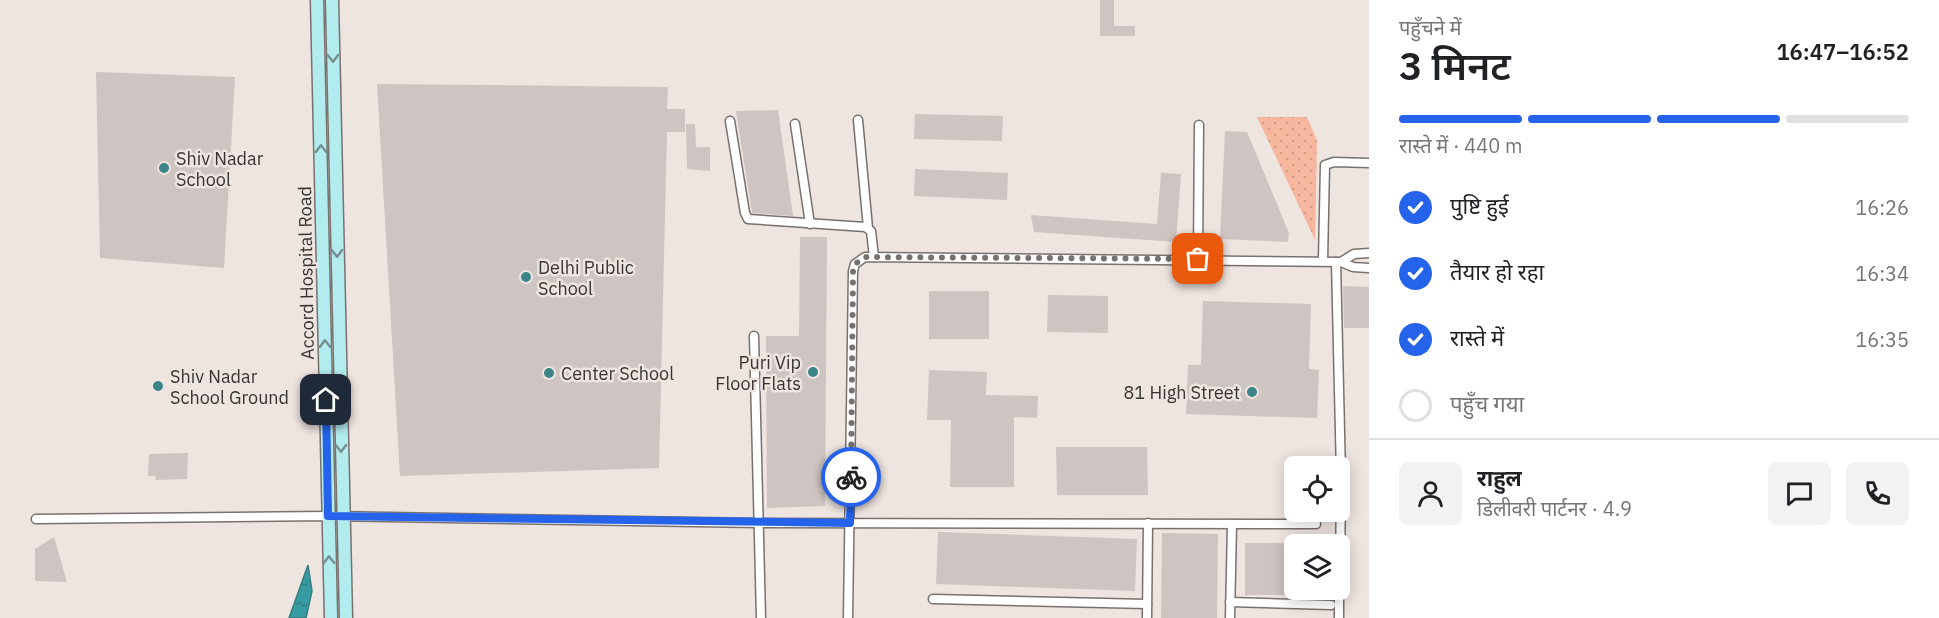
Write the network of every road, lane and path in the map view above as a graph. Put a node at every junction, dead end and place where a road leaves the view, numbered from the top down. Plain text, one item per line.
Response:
1 (317, 0) edge
2 (332, 0) edge
3 (858, 120) dead end
4 (730, 121) dead end
5 (795, 124) dead end
6 (1199, 125) dead end
7 (1369, 163) edge
8 (810, 224) junction
9 (868, 228) junction
10 (1369, 254) edge
11 (874, 257) junction
12 (1198, 259) junction
13 (1323, 261) junction
14 (1338, 262) junction
15 (1369, 268) edge
16 (754, 336) dead end
17 (328, 516) junction
18 (343, 516) junction
19 (36, 519) dead end
20 (758, 523) junction
21 (850, 523) junction
22 (1148, 523) junction
23 (1232, 524) junction
24 (1316, 524) dead end
25 (1340, 534) edge
26 (933, 599) dead end
27 (1340, 600) edge
28 (1230, 602) junction
29 (1147, 604) junction
30 (1331, 605) dead end
31 (331, 618) edge
32 (345, 618) edge
33 (761, 618) edge
34 (848, 618) edge
35 (1147, 618) edge
36 (1230, 618) edge
37 (1339, 618) edge

17 -> 1 street, Accord Hospital Road
2 -> 18 street
3 - 9 street
4 - 8 street
5 - 8 street
6 - 12 street
7 - 13 street
8 - 9 street
9 - 11 street
10 - 14 street
11 - 12 street
11 - 21 street
12 - 13 street
13 - 14 street
14 - 15 street
14 - 25 street
16 - 20 street
17 - 18 street
17 - 19 street
31 -> 17 street, Accord Hospital Road
18 - 20 street
18 - 32 street
20 - 21 street
20 - 33 street
21 - 22 street
21 - 34 street
22 - 23 street
22 - 29 street
23 - 24 street
23 - 28 street
26 - 29 street
27 - 37 street
28 - 30 street
28 - 36 street
29 - 35 street

